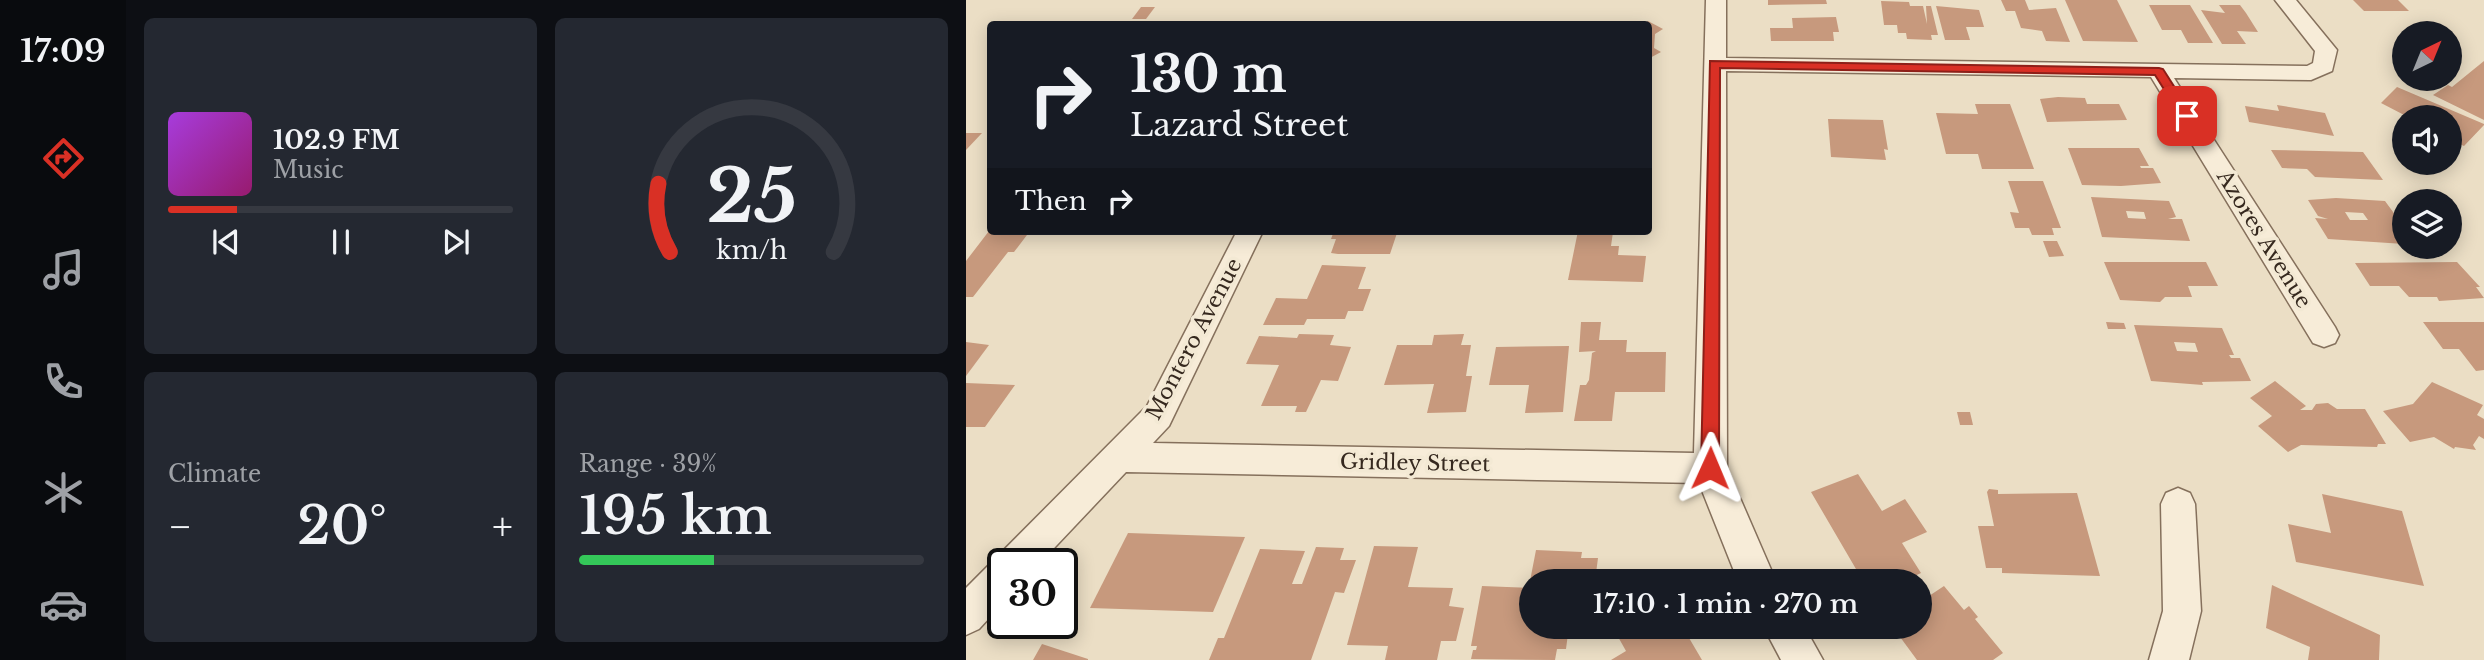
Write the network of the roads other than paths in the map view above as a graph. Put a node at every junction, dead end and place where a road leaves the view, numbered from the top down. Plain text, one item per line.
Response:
1 (1716, 0) edge
2 (2285, 0) edge
3 (1714, 64) junction
4 (2159, 72) junction
5 (1248, 235) edge
6 (2324, 335) dead end
7 (1120, 457) junction
8 (1710, 468) junction
9 (2178, 504) dead end
10 (1030, 548) edge
11 (1751, 569) edge
12 (987, 593) edge
13 (966, 616) edge
14 (1790, 639) edge
15 (1803, 660) edge
16 (2169, 660) edge

1 - 3 street
2 - 4 street
3 - 4 street
3 - 8 street
4 - 6 street, Azores Avenue
5 - 7 street, Montero Avenue
7 - 8 street, Gridley Street
7 - 10 street, Montero Avenue
8 - 11 street
9 - 16 street
12 - 13 street
14 - 15 street

